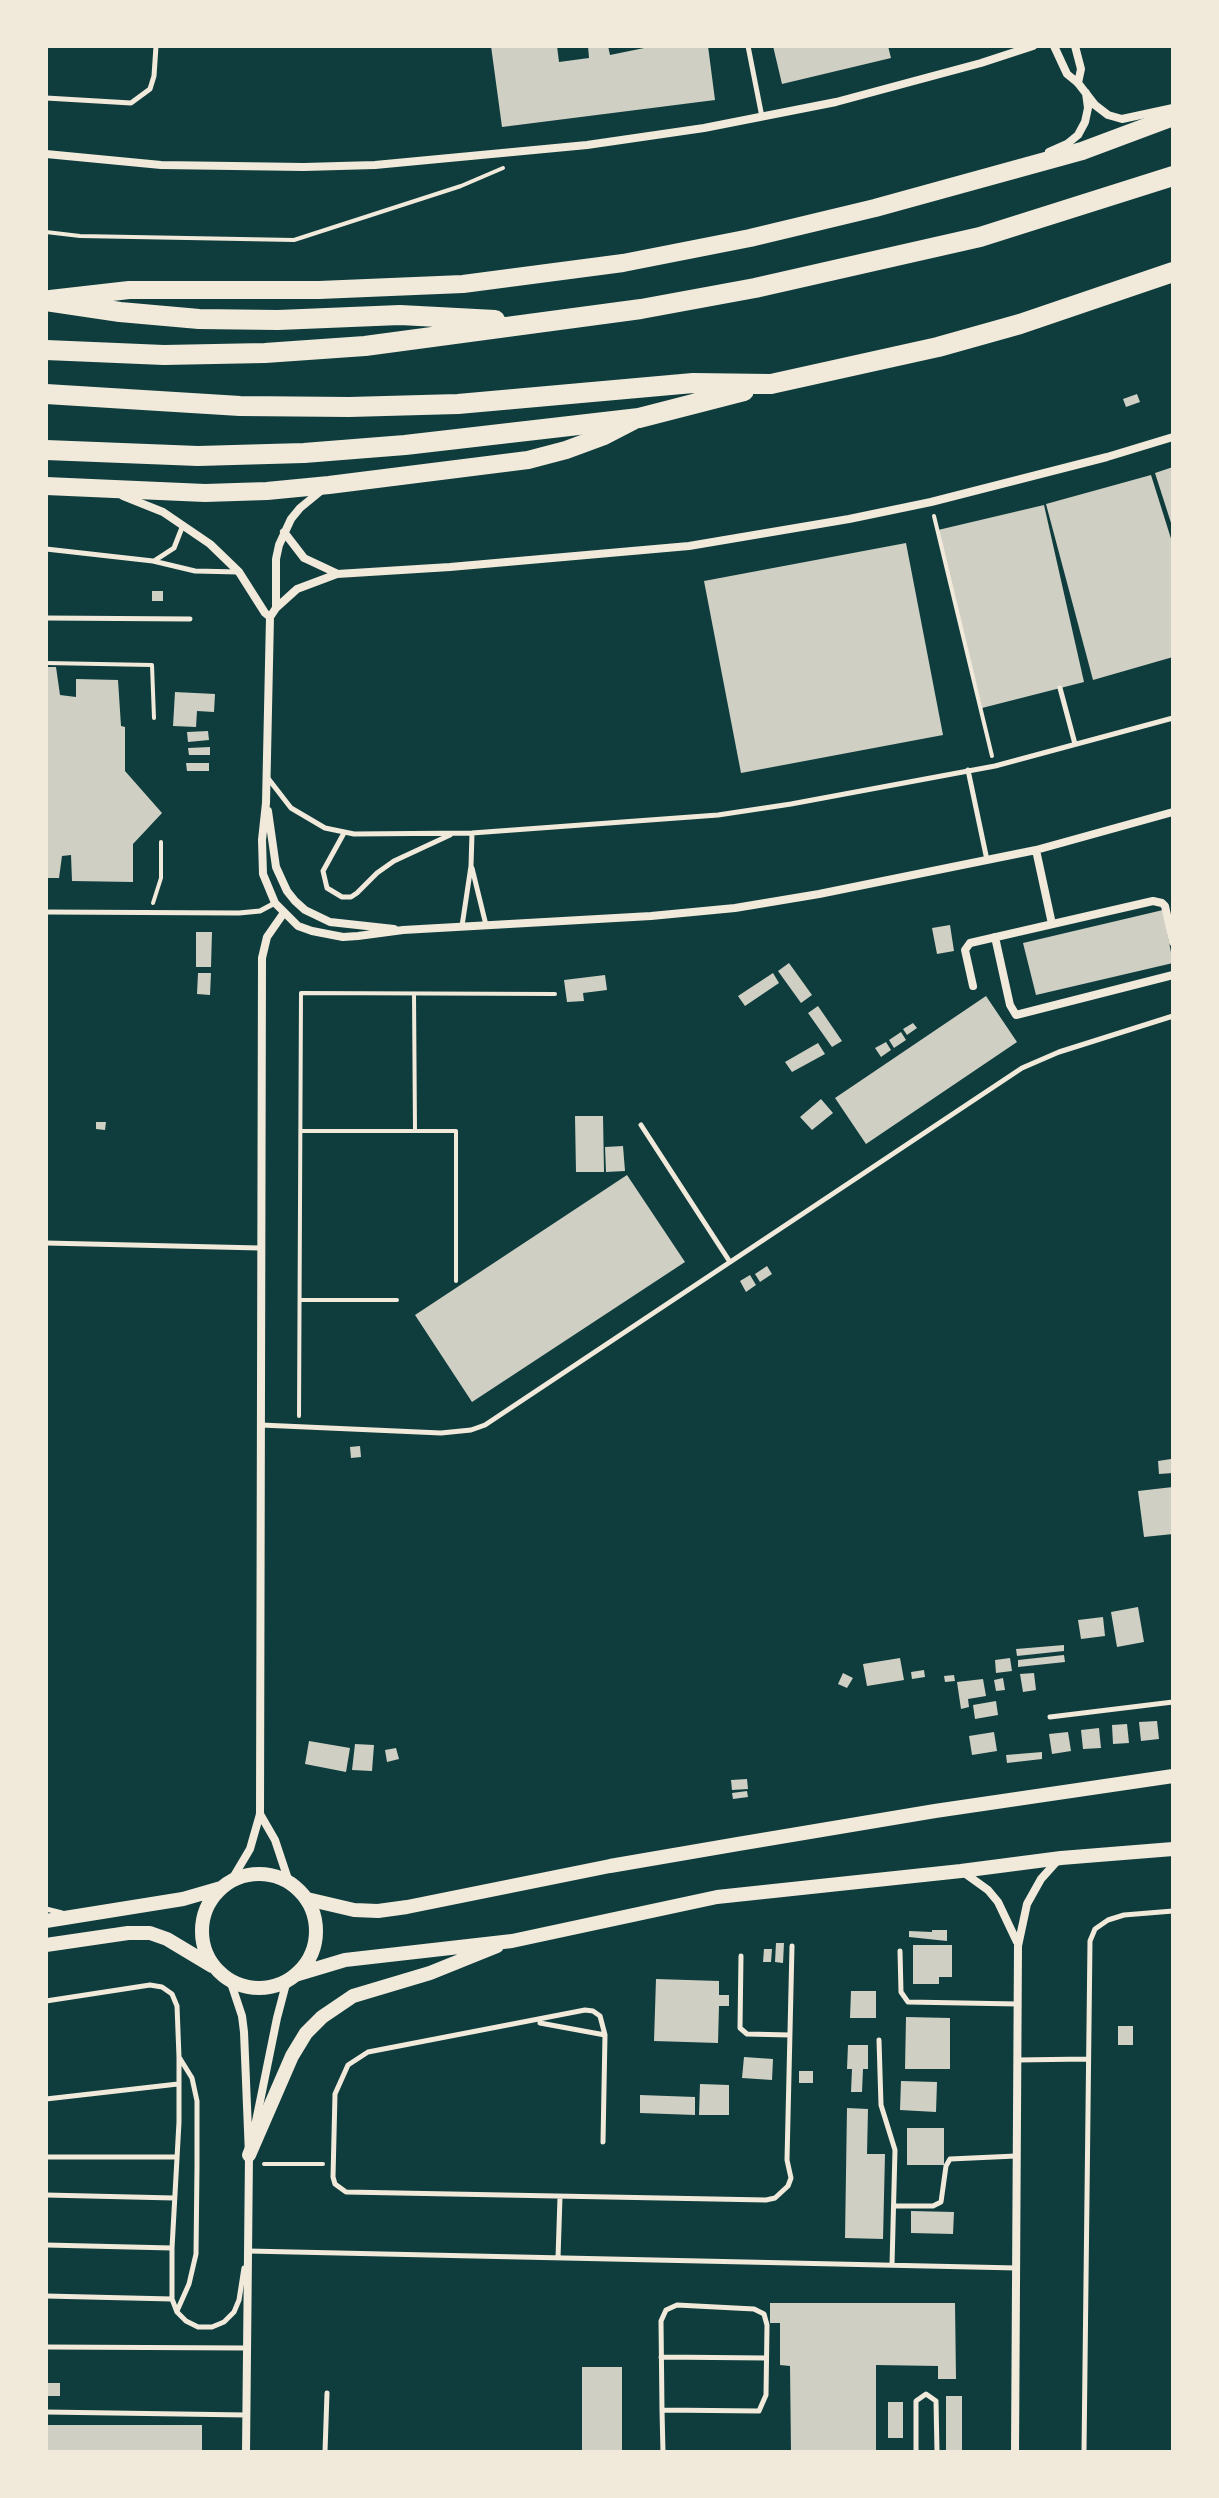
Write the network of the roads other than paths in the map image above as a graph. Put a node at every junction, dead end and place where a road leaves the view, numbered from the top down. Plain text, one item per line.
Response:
1 (156, 46) edge
2 (748, 46) edge
3 (1033, 46) edge
4 (1054, 46) edge
5 (1075, 46) edge
6 (1078, 83) junction
7 (1086, 92) junction
8 (46, 98) edge
9 (1173, 108) edge
10 (1173, 117) edge
11 (763, 118) junction
12 (46, 154) edge
13 (1004, 171) junction
14 (1173, 176) edge
15 (1169, 275) edge
16 (46, 300) edge
17 (530, 324) junction
18 (46, 350) edge
19 (771, 384) junction
20 (46, 394) edge
21 (639, 418) junction
22 (1173, 437) edge
23 (46, 450) edge
24 (329, 485) junction
25 (46, 486) edge
26 (111, 491) junction
27 (183, 525) junction
28 (284, 532) junction
29 (46, 549) edge
30 (153, 561) junction
31 (239, 572) junction
32 (337, 574) junction
33 (276, 608) junction
34 (270, 617) junction
35 (46, 618) edge
36 (190, 619) dead end
37 (1060, 688) dead end
38 (1173, 718) edge
39 (1075, 744) junction
40 (968, 770) junction
41 (267, 776) junction
42 (266, 803) junction
43 (1173, 812) edge
44 (344, 833) junction
45 (472, 833) junction
46 (451, 834) junction
47 (1036, 850) junction
48 (987, 860) junction
49 (471, 866) junction
50 (275, 903) junction
51 (46, 912) edge
52 (283, 914) junction
53 (1052, 924) junction
54 (462, 926) junction
55 (486, 926) junction
56 (403, 930) junction
57 (995, 937) junction
58 (1173, 942) edge
59 (1173, 975) edge
60 (973, 986) dead end
61 (1173, 1016) edge
62 (641, 1125) dead end
63 (46, 1243) edge
64 (260, 1248) junction
65 (730, 1262) junction
66 (261, 1425) junction
67 (1173, 1702) edge
68 (1050, 1717) dead end
69 (1173, 1776) edge
70 (260, 1814) junction
71 (1173, 1849) edge
72 (1061, 1858) junction
73 (961, 1871) junction
74 (289, 1882) junction
75 (226, 1884) junction
76 (307, 1899) junction
77 (46, 1909) edge
78 (1173, 1911) edge
79 (71, 1916) junction
80 (46, 1921) edge
81 (512, 1941) junction
82 (46, 1945) edge
83 (792, 1946) dead end
84 (1018, 1946) junction
85 (900, 1951) dead end
86 (741, 1956) dead end
87 (224, 1975) junction
88 (291, 1978) junction
89 (46, 2001) edge
90 (1018, 2004) junction
91 (535, 2022) junction
92 (605, 2035) junction
93 (790, 2035) junction
94 (879, 2040) dead end
95 (179, 2057) junction
96 (1087, 2059) junction
97 (1017, 2060) junction
98 (178, 2084) junction
99 (46, 2099) edge
100 (603, 2142) dead end
101 (1017, 2156) junction
102 (46, 2157) edge
103 (177, 2157) junction
104 (249, 2160) junction
105 (46, 2195) edge
106 (560, 2197) junction
107 (174, 2198) junction
108 (894, 2206) junction
109 (46, 2245) edge
110 (172, 2248) junction
111 (247, 2251) junction
112 (558, 2258) junction
113 (892, 2265) junction
114 (1017, 2268) junction
115 (46, 2296) edge
116 (172, 2299) junction
117 (177, 2312) junction
118 (46, 2347) edge
119 (247, 2348) junction
120 (661, 2357) junction
121 (766, 2358) junction
122 (327, 2393) dead end
123 (662, 2410) junction
124 (46, 2412) edge
125 (247, 2415) junction
126 (246, 2452) edge
127 (325, 2452) edge
128 (663, 2452) edge
129 (916, 2452) edge
130 (937, 2452) edge
131 (1015, 2452) edge
132 (1084, 2452) edge

1 - 8 lane
2 - 11 lane
3 - 11 street
4 - 6 street
5 - 6 street
6 - 7 street
7 - 9 street
7 - 13 street
10 - 13 main road
11 - 12 street
13 - 16 main road
14 - 17 highway
15 - 19 highway
16 - 17 highway
17 - 18 highway
19 - 20 highway
19 - 21 highway
21 - 23 highway
21 - 24 main road
22 - 32 street
24 - 26 main road
24 - 28 street
25 - 26 main road
26 - 27 street
27 - 30 lane
27 - 31 street
28 - 32 street
28 - 33 street
29 - 30 lane
30 - 31 lane
31 - 34 street
32 - 33 street
33 - 34 street
34 - 41 street
35 - 36 lane
37 - 39 lane
38 - 39 lane
39 - 40 lane
40 - 45 lane
40 - 48 lane
41 - 42 street
41 - 44 lane
42 - 50 street
42 - 56 street
43 - 47 street
44 - 46 lane
44 - 46 lane
45 - 46 lane
45 - 49 lane
47 - 48 street
47 - 53 street
48 - 55 street
49 - 54 lane
49 - 55 lane
50 - 51 lane
50 - 52 street
52 - 56 street
52 - 64 street
53 - 57 street
53 - 58 street
54 - 55 street
54 - 56 street
57 - 59 street
57 - 60 street
61 - 65 lane
62 - 65 lane
63 - 64 lane
64 - 66 street
65 - 66 lane
66 - 70 street
67 - 68 lane
69 - 76 street
70 - 74 street
70 - 75 street
71 - 72 street
72 - 73 street
72 - 84 street
73 - 81 street
73 - 84 street
74 - 75 street
74 - 76 street
75 - 79 street
75 - 87 street
76 - 88 street
77 - 79 lane
78 - 96 lane
79 - 80 street
81 - 88 street
81 - 104 street
82 - 87 street
83 - 93 lane
84 - 90 street
85 - 90 lane
86 - 93 lane
87 - 88 street
87 - 104 street
88 - 104 street
89 - 95 lane
90 - 97 street
91 - 92 lane
91 - 92 lane
91 - 106 lane
92 - 100 lane
93 - 106 lane
94 - 108 lane
95 - 98 lane
95 - 117 lane
96 - 97 lane
96 - 132 lane
97 - 101 street
98 - 99 lane
98 - 103 lane
101 - 108 lane
101 - 114 street
102 - 103 lane
103 - 107 lane
104 - 111 street
105 - 107 lane
106 - 112 lane
107 - 110 lane
108 - 113 lane
109 - 110 lane
110 - 116 lane
111 - 112 lane
111 - 117 lane
111 - 119 street
112 - 113 lane
113 - 114 lane
114 - 131 street
115 - 116 lane
116 - 117 lane
118 - 119 lane
119 - 125 street
120 - 121 lane
120 - 121 lane
120 - 123 lane
121 - 123 lane
122 - 127 lane
123 - 128 lane
124 - 125 lane
125 - 126 street
129 - 130 lane

